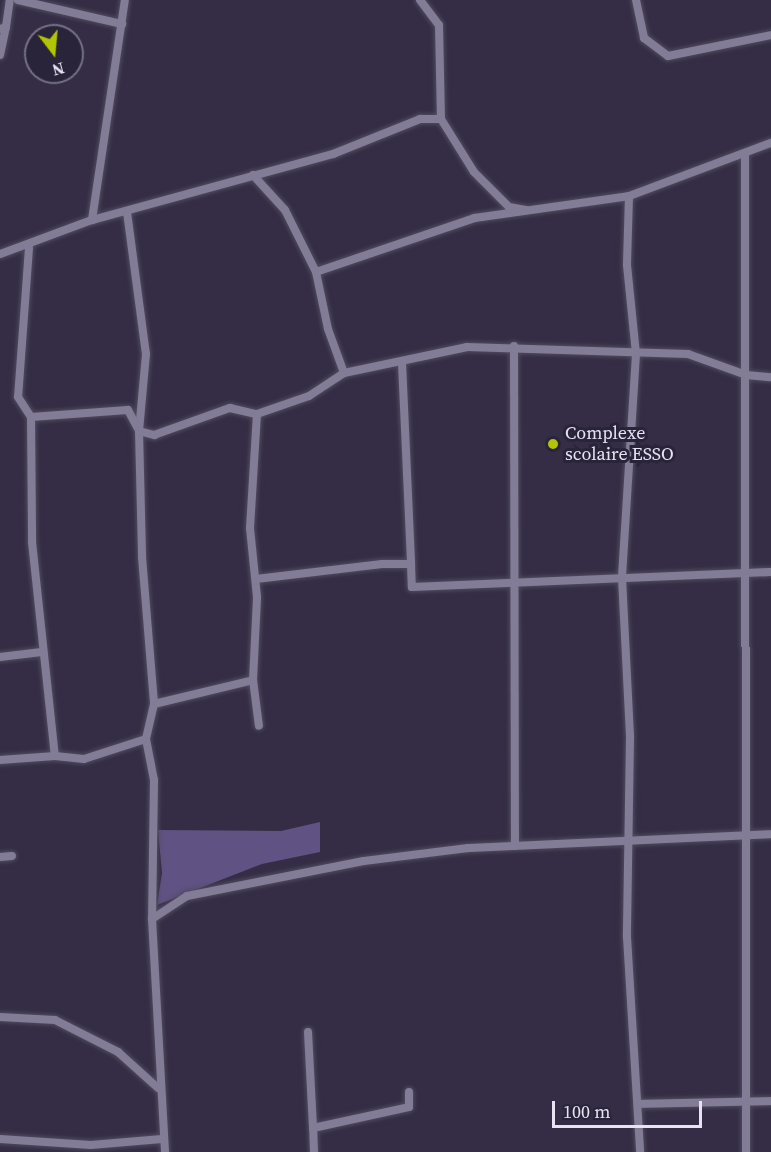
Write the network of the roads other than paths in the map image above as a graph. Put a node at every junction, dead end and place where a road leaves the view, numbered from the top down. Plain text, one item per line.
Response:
1 (10, 0) edge
2 (18, 0) edge
3 (125, 0) edge
4 (420, 0) edge
5 (636, 0) edge
6 (122, 24) junction
7 (3, 28) edge
8 (771, 35) edge
9 (0, 55) edge
10 (441, 119) junction
11 (771, 143) edge
12 (745, 154) junction
13 (253, 176) junction
14 (629, 196) junction
15 (526, 210) junction
16 (127, 212) junction
17 (92, 220) junction
18 (29, 248) junction
19 (0, 254) edge
20 (316, 272) junction
21 (514, 346) junction
22 (636, 354) junction
23 (402, 363) junction
24 (344, 373) junction
25 (746, 375) junction
26 (771, 377) edge
27 (257, 414) junction
28 (32, 417) junction
29 (139, 431) junction
30 (411, 564) junction
31 (771, 572) edge
32 (746, 576) junction
33 (622, 578) junction
34 (256, 579) junction
35 (513, 586) junction
36 (42, 652) junction
37 (0, 657) edge
38 (253, 680) junction
39 (154, 704) junction
40 (259, 726) dead end
41 (146, 739) junction
42 (55, 756) junction
43 (0, 760) edge
44 (771, 834) edge
45 (743, 837) junction
46 (627, 842) junction
47 (515, 846) junction
48 (12, 856) dead end
49 (0, 857) edge
50 (152, 919) junction
51 (0, 1017) edge
52 (308, 1032) dead end
53 (158, 1088) junction
54 (409, 1092) dead end
55 (771, 1101) edge
56 (743, 1102) junction
57 (638, 1104) junction
58 (313, 1128) junction
59 (0, 1139) edge
60 (162, 1139) junction
61 (165, 1152) edge
62 (314, 1152) edge
63 (640, 1152) edge
64 (746, 1152) edge

1 - 7 street
2 - 6 street
3 - 6 street
4 - 10 street
5 - 8 street
6 - 17 street
7 - 9 street
10 - 13 street
10 - 15 street
11 - 12 street
12 - 14 street
12 - 25 street
13 - 16 street
13 - 20 street
14 - 15 street
14 - 22 street
15 - 20 street
16 - 17 street
16 - 29 street
17 - 18 street
18 - 19 street
18 - 28 street
20 - 24 street
21 - 22 street
21 - 23 street
21 - 35 street
22 - 25 street
22 - 33 street
23 - 24 street
23 - 30 street
24 - 27 street
25 - 26 street
25 - 32 street
27 - 29 street
27 - 34 street
28 - 29 street
28 - 36 street
29 - 39 street
30 - 34 street
30 - 35 street
31 - 32 street
32 - 33 street
32 - 45 street
33 - 35 street
33 - 46 street
34 - 38 street
35 - 47 street
36 - 37 street
36 - 42 street
38 - 39 street
38 - 40 street
39 - 41 street
41 - 42 street
41 - 50 street
42 - 43 street
44 - 45 street
45 - 46 street
45 - 56 street
46 - 47 street
46 - 57 street
47 - 50 street
48 - 49 street
50 - 53 street
51 - 53 street
52 - 58 street
53 - 60 street
54 - 58 street
55 - 56 street
56 - 57 street
56 - 64 street
57 - 63 street
58 - 62 street
59 - 60 street
60 - 61 street

